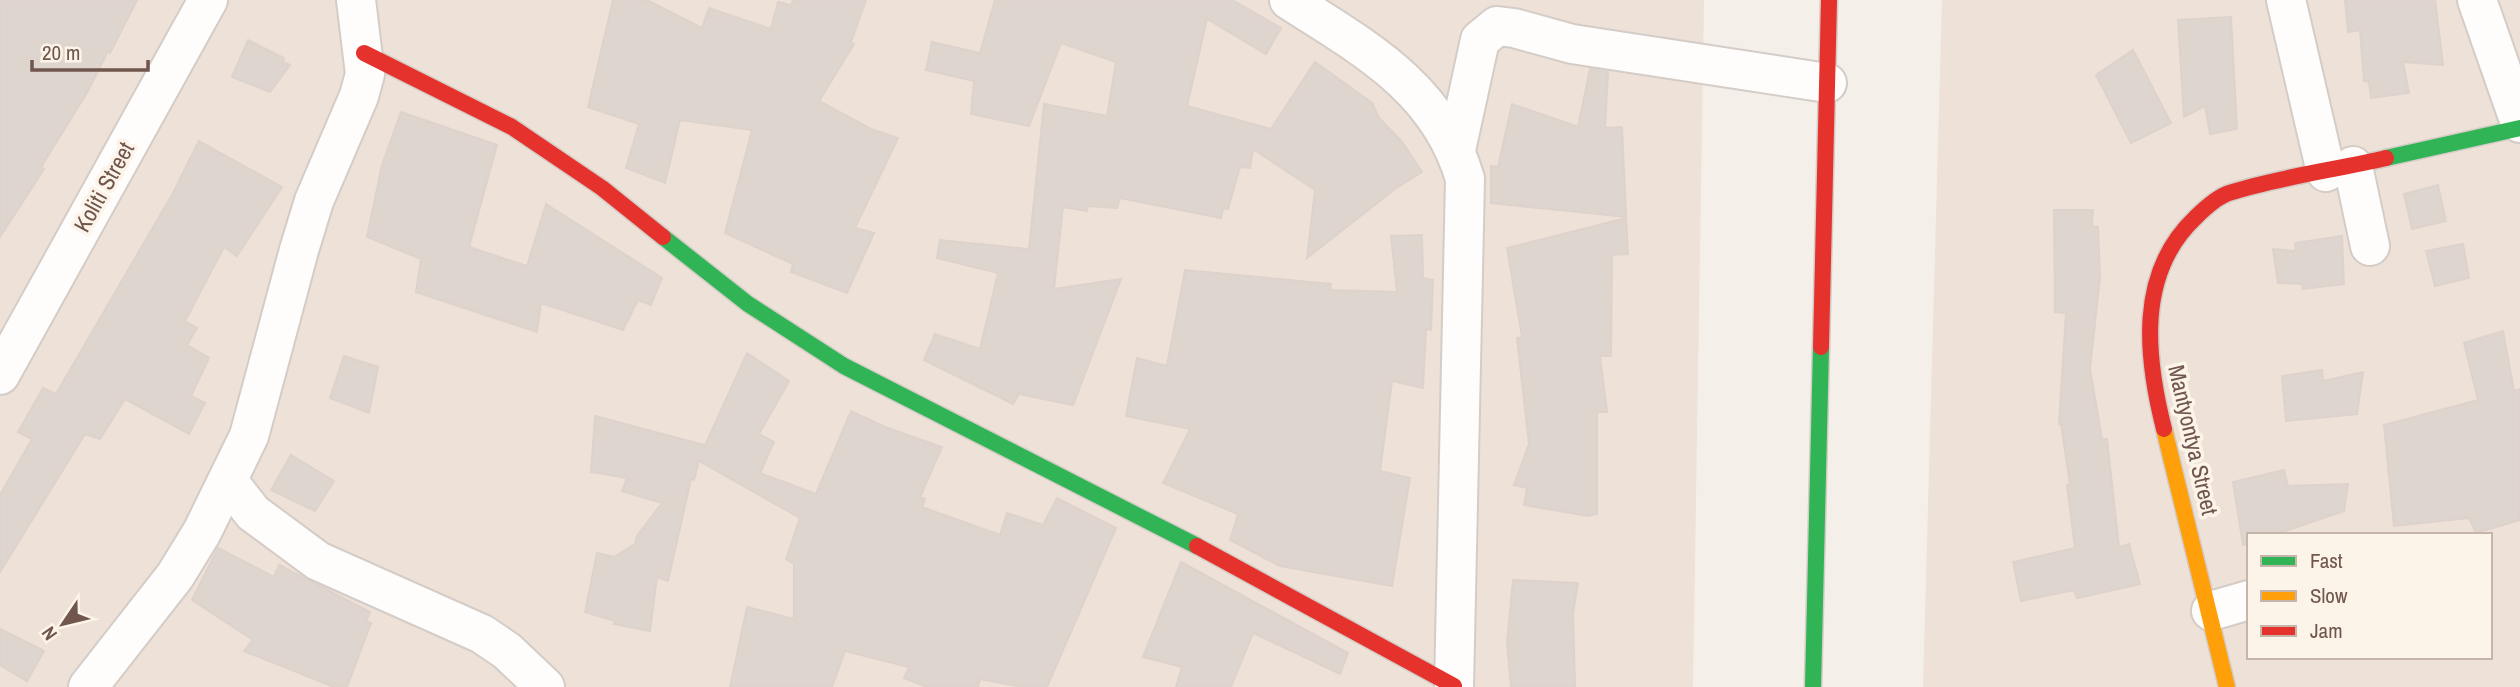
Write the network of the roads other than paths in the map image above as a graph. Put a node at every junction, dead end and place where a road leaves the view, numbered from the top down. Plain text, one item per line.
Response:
1 (208, 0) edge
2 (356, 0) edge
3 (1289, 0) edge
4 (1829, 0) edge
5 (2286, 0) edge
6 (2477, 0) edge
7 (364, 53) junction
8 (1828, 83) junction
9 (2520, 126) edge
10 (1456, 150) junction
11 (2339, 169) junction
12 (2370, 246) dead end
13 (0, 375) edge
14 (228, 481) junction
15 (2247, 601) edge
16 (2211, 611) junction
17 (1454, 686) edge
18 (88, 687) edge
19 (545, 687) edge
20 (1813, 687) edge
21 (2227, 687) edge

1 - 13 street, Koliti Street
2 - 7 street
3 - 10 street
4 - 8 street
5 - 11 street
6 - 9 street
7 - 14 street
7 - 17 street
8 - 10 street
8 - 20 street
9 - 11 street, Mantyontya Street
10 - 17 street
11 - 12 street
11 - 16 street, Mantyontya Street
14 - 18 street
14 - 19 street
15 - 16 street
16 - 21 street, Mantyontya Street

